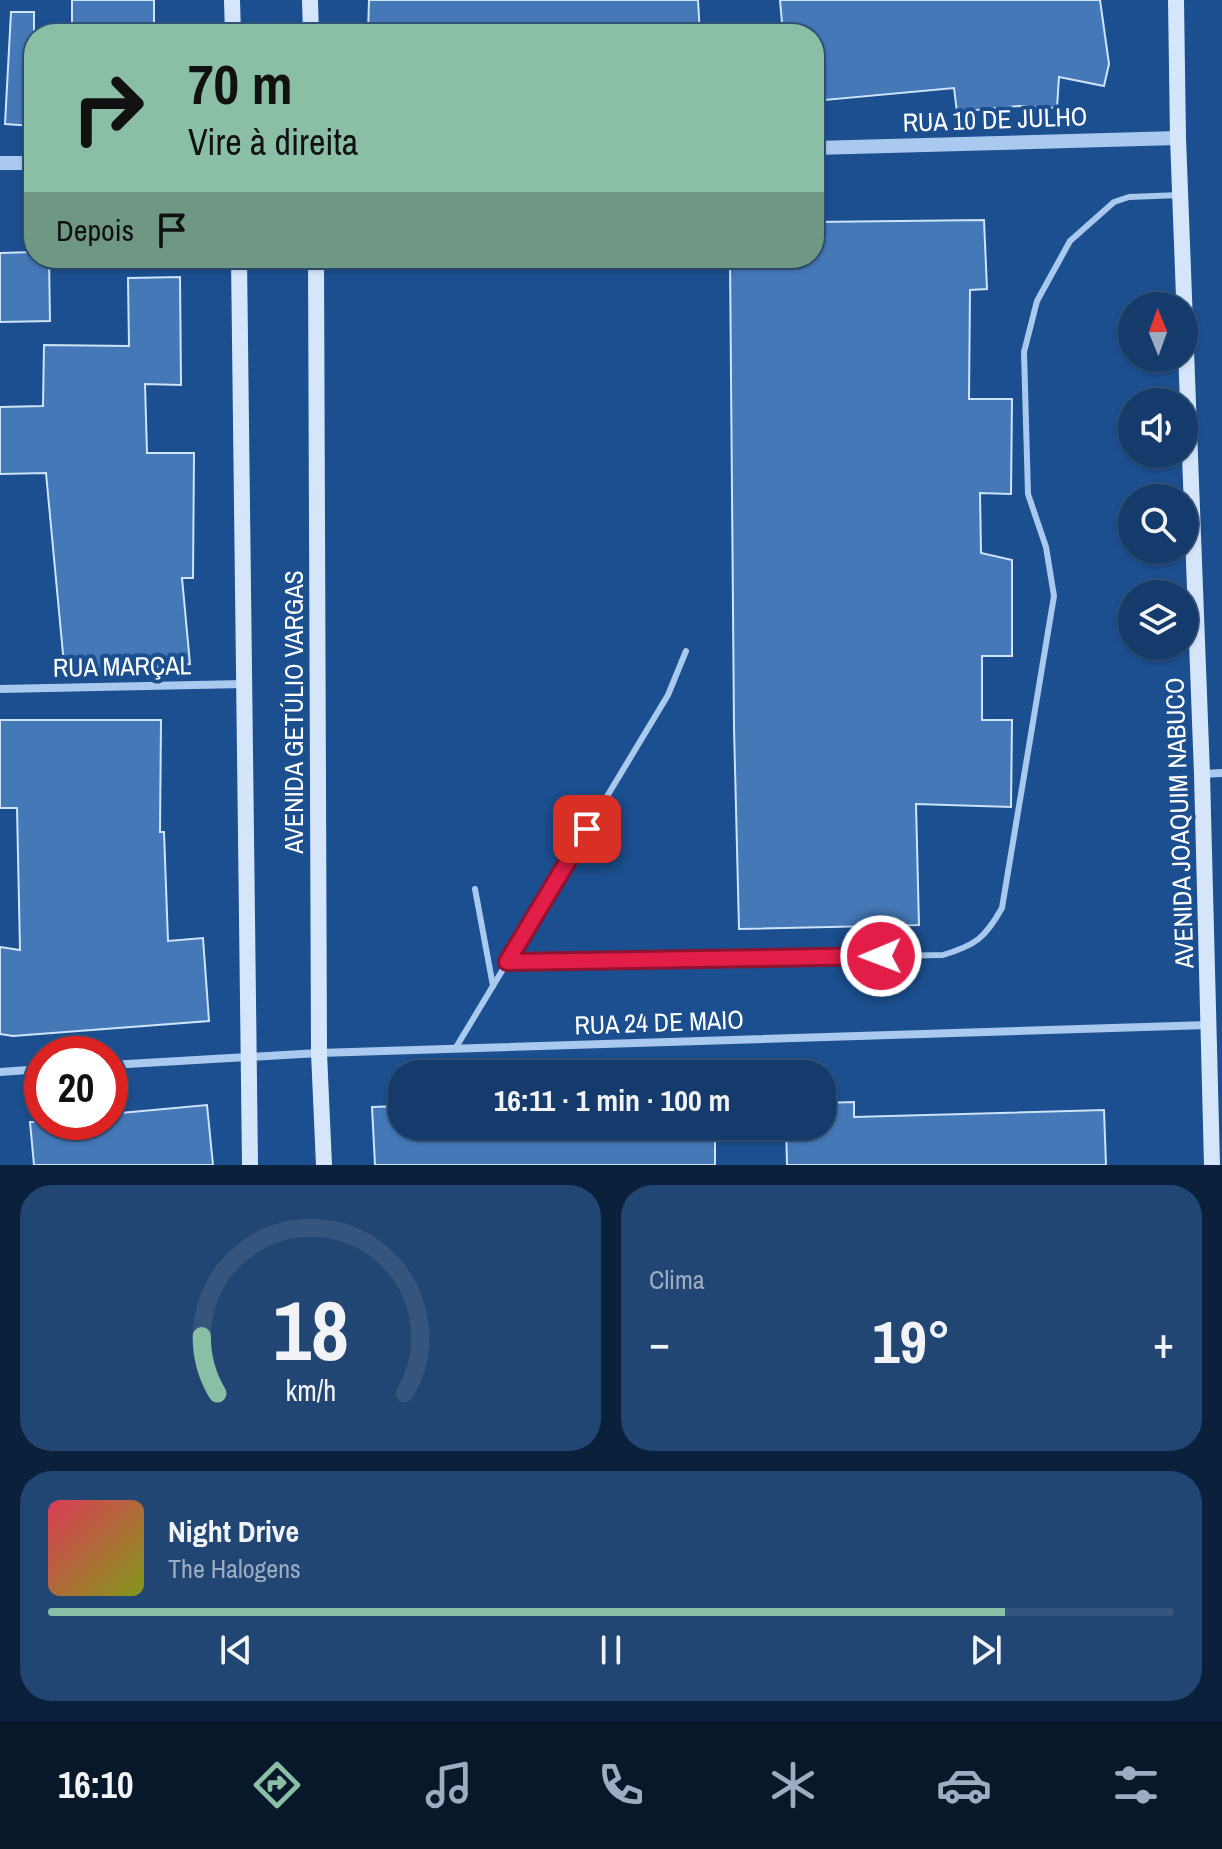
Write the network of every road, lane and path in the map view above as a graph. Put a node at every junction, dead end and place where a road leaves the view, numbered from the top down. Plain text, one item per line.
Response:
1 (232, 0) edge
2 (310, 0) edge
3 (1176, 0) edge
4 (233, 24) edge
5 (311, 24) edge
6 (1178, 138) junction
7 (824, 148) edge
8 (0, 163) edge
9 (24, 163) edge
10 (1180, 195) junction
11 (239, 268) edge
12 (316, 268) edge
13 (686, 651) dead end
14 (244, 684) junction
15 (0, 689) edge
16 (1222, 773) edge
17 (1202, 774) junction
18 (475, 889) dead end
19 (507, 962) junction
20 (493, 986) junction
21 (1209, 1025) junction
22 (455, 1049) junction
23 (319, 1053) junction
24 (248, 1056) junction
25 (128, 1064) edge
26 (24, 1070) edge
27 (0, 1072) edge
28 (250, 1165) edge
29 (324, 1165) edge
30 (1212, 1165) edge

1 - 4 main road
2 - 5 main road
3 - 6 main road, AVENIDA JOAQUIM NABUCO
6 - 7 street, RUA 10 DE JULHO
6 - 10 main road, AVENIDA JOAQUIM NABUCO
8 - 9 street
10 - 17 main road, AVENIDA JOAQUIM NABUCO
10 - 19 lane
11 - 14 main road, AVENIDA GETÚLIO VARGAS
12 - 23 main road, AVENIDA GETÚLIO VARGAS
13 - 19 lane
14 - 15 street, RUA MARÇAL
14 - 24 main road, AVENIDA GETÚLIO VARGAS
16 - 17 street
17 - 21 main road, AVENIDA JOAQUIM NABUCO
18 - 20 lane
19 - 20 lane
20 - 22 lane
21 - 22 street, RUA 24 DE MAIO
21 - 30 main road, AVENIDA JOAQUIM NABUCO
22 - 23 street, RUA 24 DE MAIO
23 - 24 street, RUA 24 DE MAIO
23 - 29 main road, AVENIDA GETÚLIO VARGAS
24 - 25 street, RUA 24 DE MAIO
24 - 28 main road, AVENIDA GETÚLIO VARGAS
26 - 27 street

